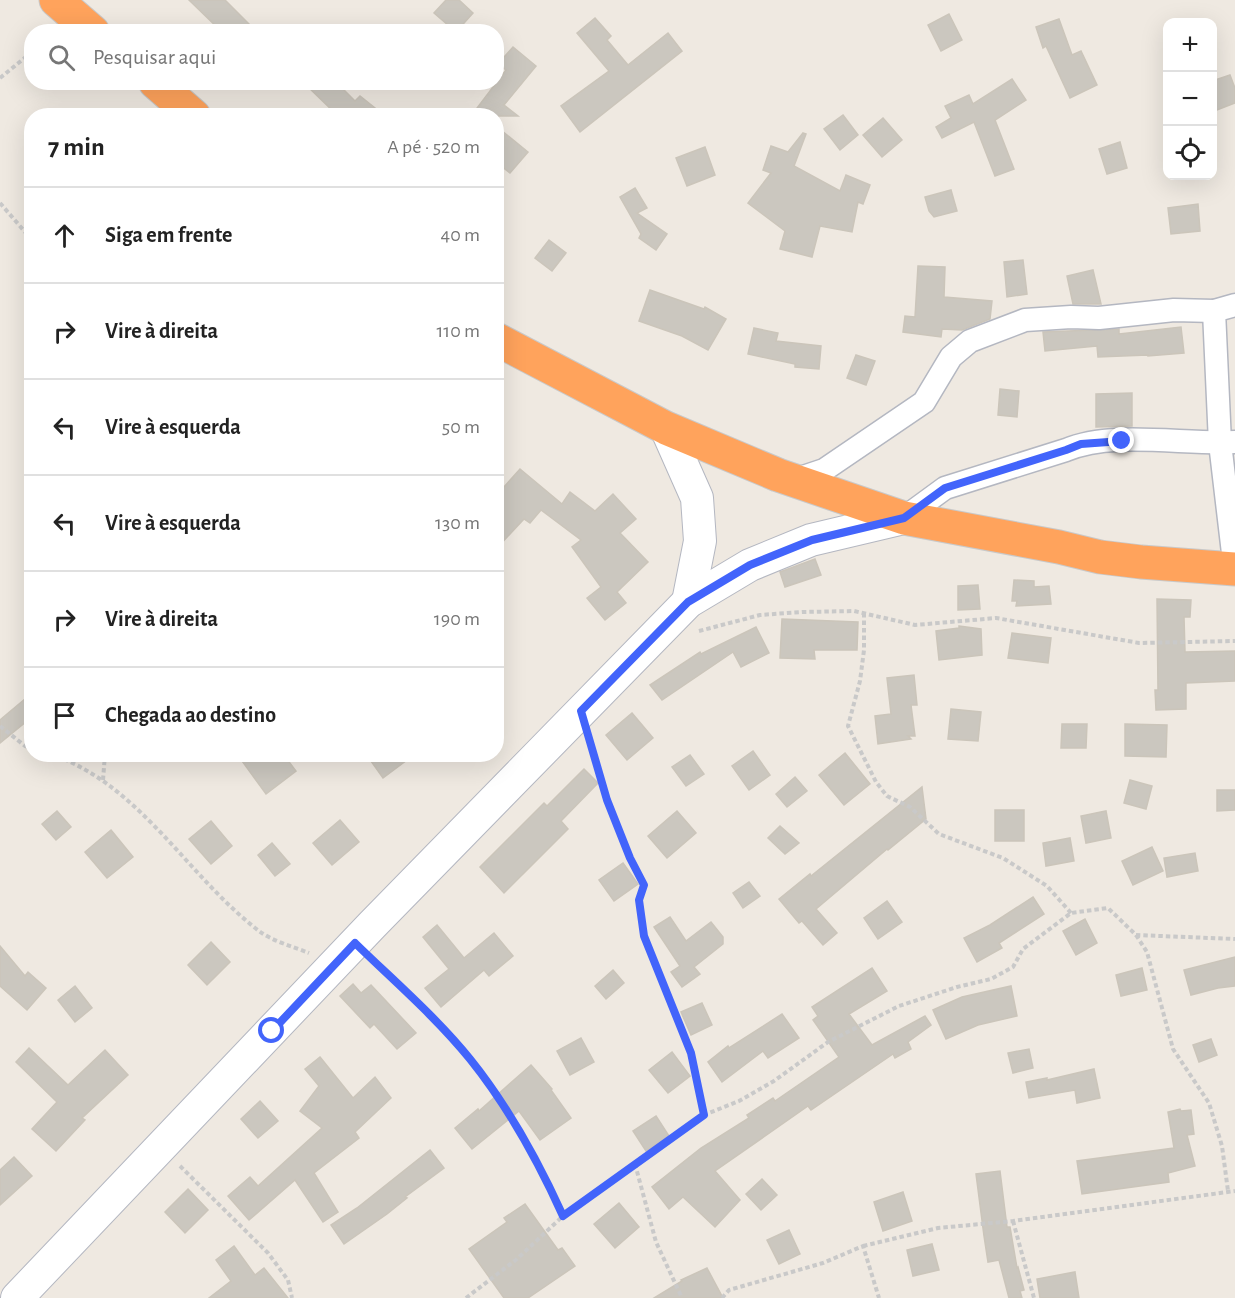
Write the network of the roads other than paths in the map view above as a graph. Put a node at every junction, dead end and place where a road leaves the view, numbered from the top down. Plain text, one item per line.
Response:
1 (56, 0) edge
2 (84, 24) edge
3 (164, 90) edge
4 (185, 108) edge
5 (1225, 308) edge
6 (504, 343) edge
7 (666, 428) junction
8 (1227, 443) edge
9 (794, 480) junction
10 (904, 518) junction
11 (1235, 569) edge
12 (688, 602) junction
13 (17, 1298) edge

1 - 2 highway
3 - 4 highway
5 - 8 street
5 - 9 street
6 - 7 highway
7 - 9 highway
7 - 12 main road
8 - 10 street
8 - 11 street
9 - 10 highway
10 - 11 highway
10 - 12 main road
12 - 13 main road

